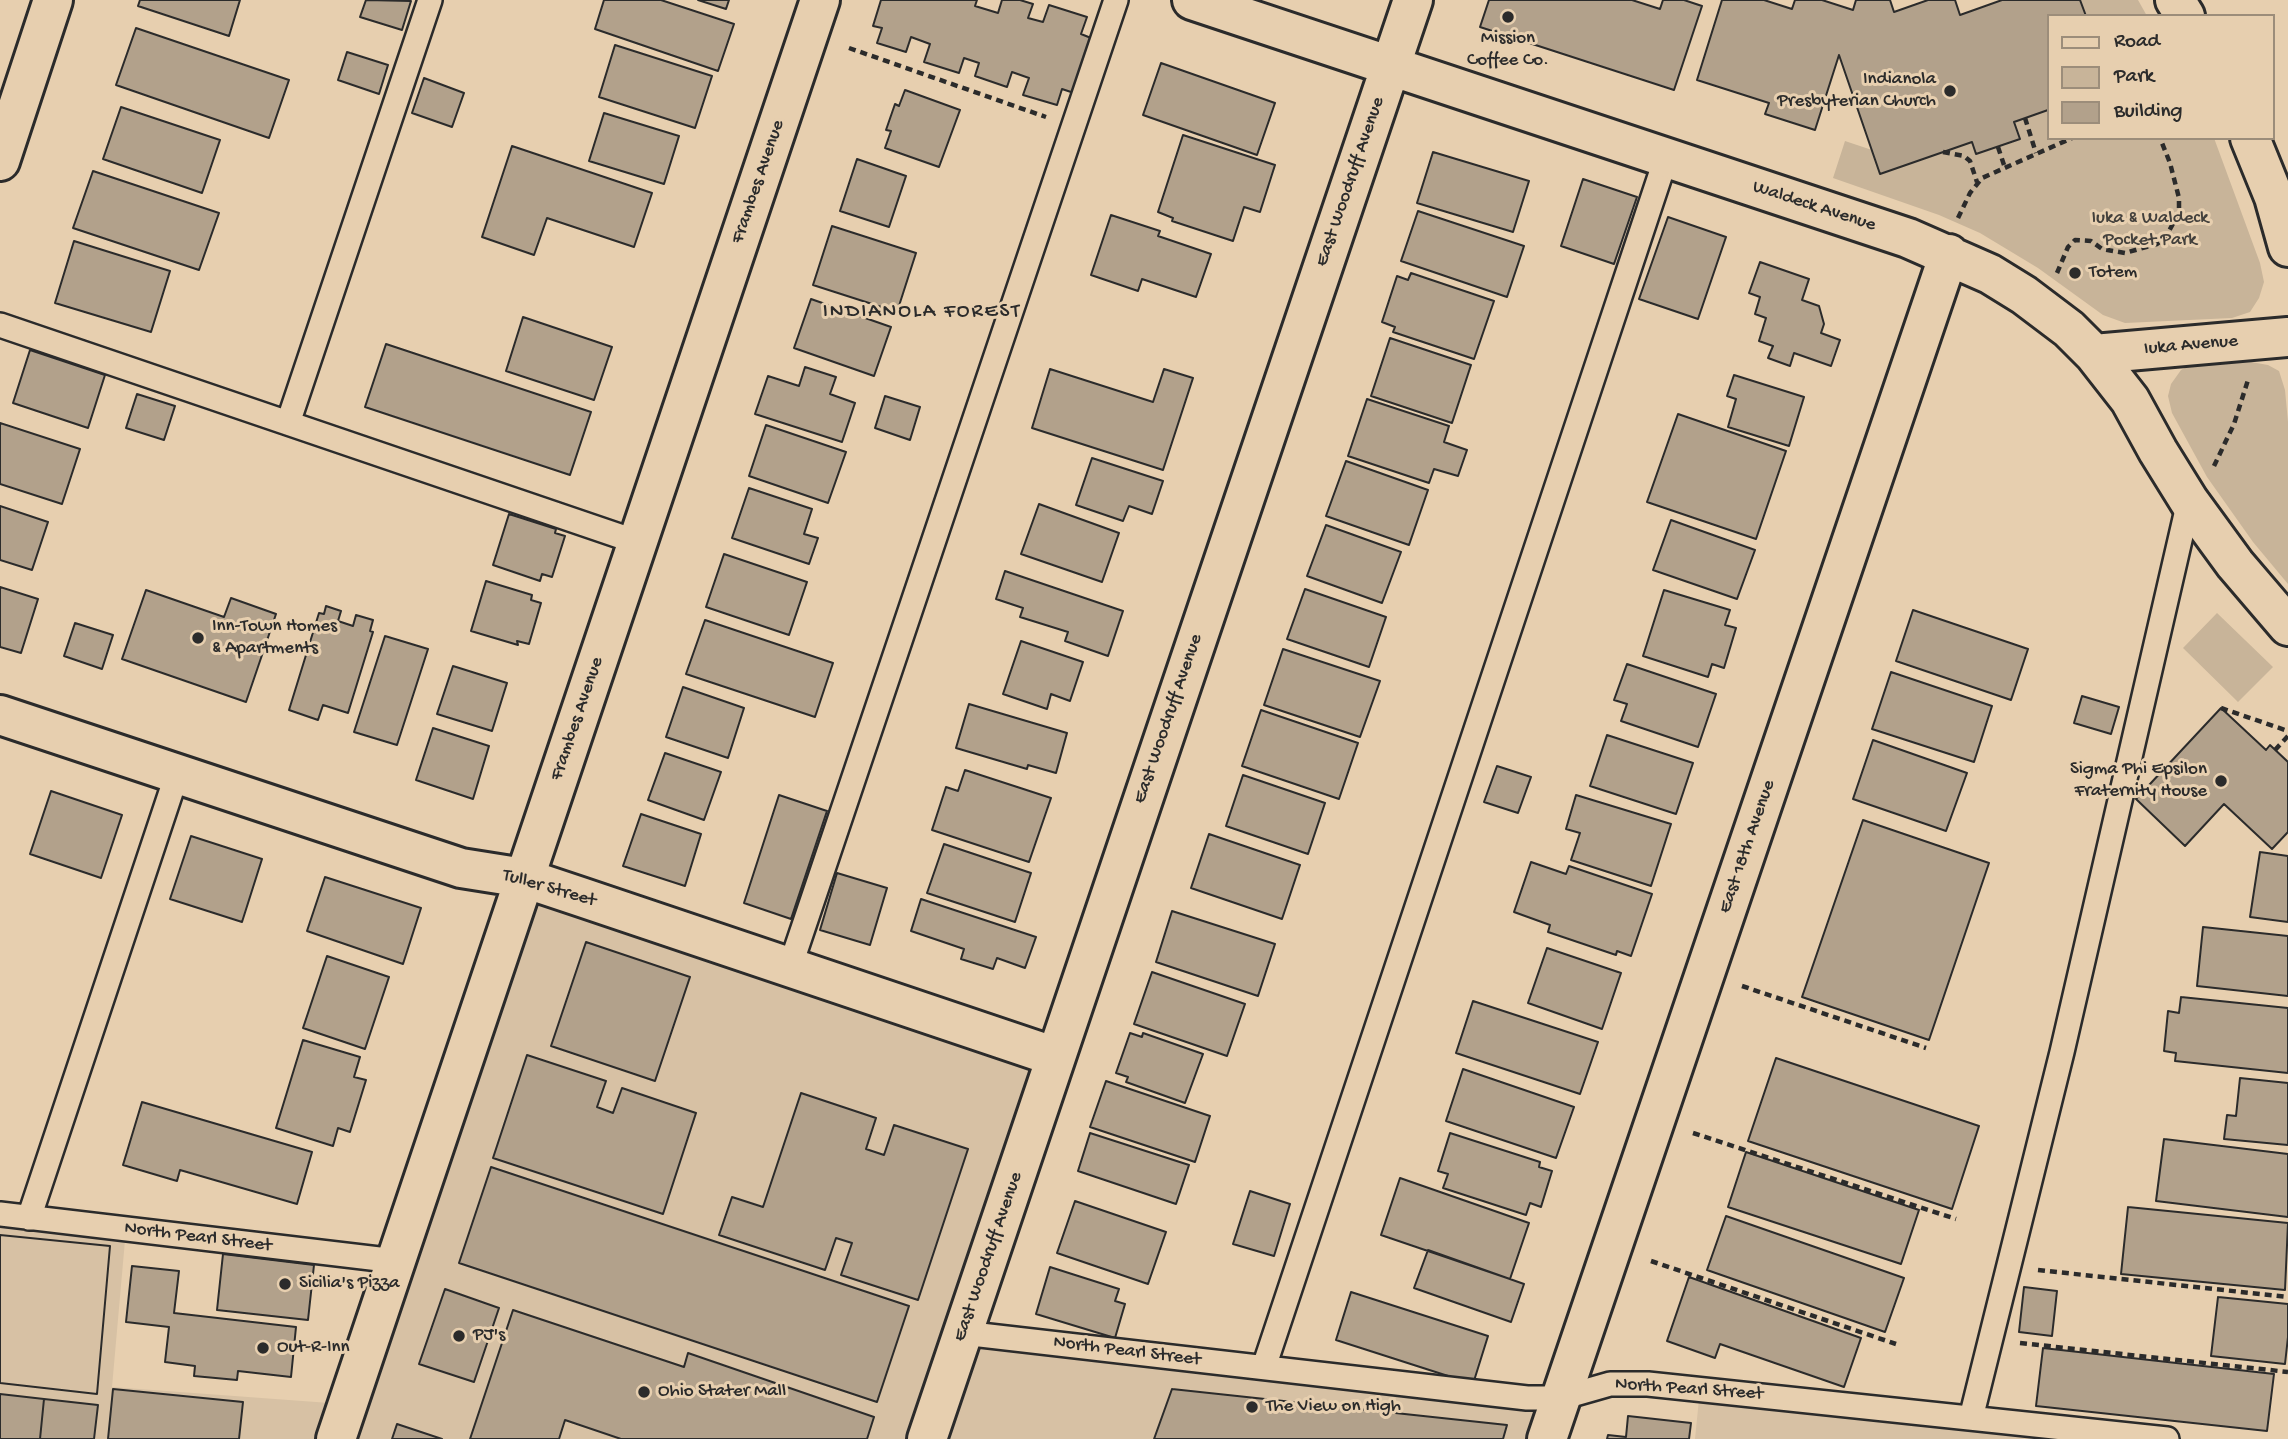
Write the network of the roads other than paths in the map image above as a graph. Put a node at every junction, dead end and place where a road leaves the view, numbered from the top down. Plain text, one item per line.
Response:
1 (54, 0) edge
2 (430, 0) edge
3 (820, 0) edge
4 (1116, 0) edge
5 (1192, 0) edge
6 (1413, 0) edge
7 (1391, 66) junction
8 (2251, 140) edge
9 (1666, 158) junction
10 (0, 161) edge
11 (1953, 238) junction
12 (2288, 247) edge
13 (0, 325) edge
14 (2271, 339) edge
15 (2094, 354) junction
16 (288, 423) junction
17 (2189, 501) junction
18 (638, 542) junction
19 (2288, 626) edge
20 (0, 715) edge
21 (177, 774) junction
22 (524, 878) junction
23 (790, 967) junction
24 (1056, 1057) junction
25 (0, 1214) edge
26 (29, 1218) junction
27 (396, 1261) junction
28 (963, 1333) junction
29 (1264, 1367) junction
30 (1560, 1398) junction
31 (1972, 1418) junction
32 (336, 1439) edge
33 (927, 1439) edge
34 (1547, 1439) edge
35 (2167, 1439) edge

1 - 10 street
2 - 16 lane
3 - 18 street, Frambes Avenue
4 - 23 lane
5 - 7 street, Waldeck Avenue
6 - 7 street, East Woodruff Avenue
7 - 9 street, Waldeck Avenue
7 - 24 street, East Woodruff Avenue
8 - 12 street
9 - 11 street, Waldeck Avenue
9 - 29 lane
11 - 15 street, Waldeck Avenue
11 - 30 street, East 18th Avenue
13 - 16 lane
14 - 15 street, Iuka Avenue
15 - 17 street, Waldeck Avenue
16 - 18 lane
17 - 19 street, Waldeck Avenue
17 - 31 lane
18 - 22 street, Frambes Avenue
20 - 21 street, Tuller Street
21 - 22 street, Tuller Street
21 - 26 lane
22 - 23 street, Tuller Street
22 - 27 street, Frambes Avenue
23 - 24 street, Tuller Street
24 - 28 street, East Woodruff Avenue
25 - 26 lane, North Pearl Street
26 - 27 lane, North Pearl Street
27 - 32 street, Frambes Avenue
28 - 29 lane, North Pearl Street
28 - 33 street, East Woodruff Avenue
29 - 30 lane, North Pearl Street
30 - 31 lane, North Pearl Street
30 - 34 street, East 18th Avenue
31 - 35 lane, North Pearl Street

